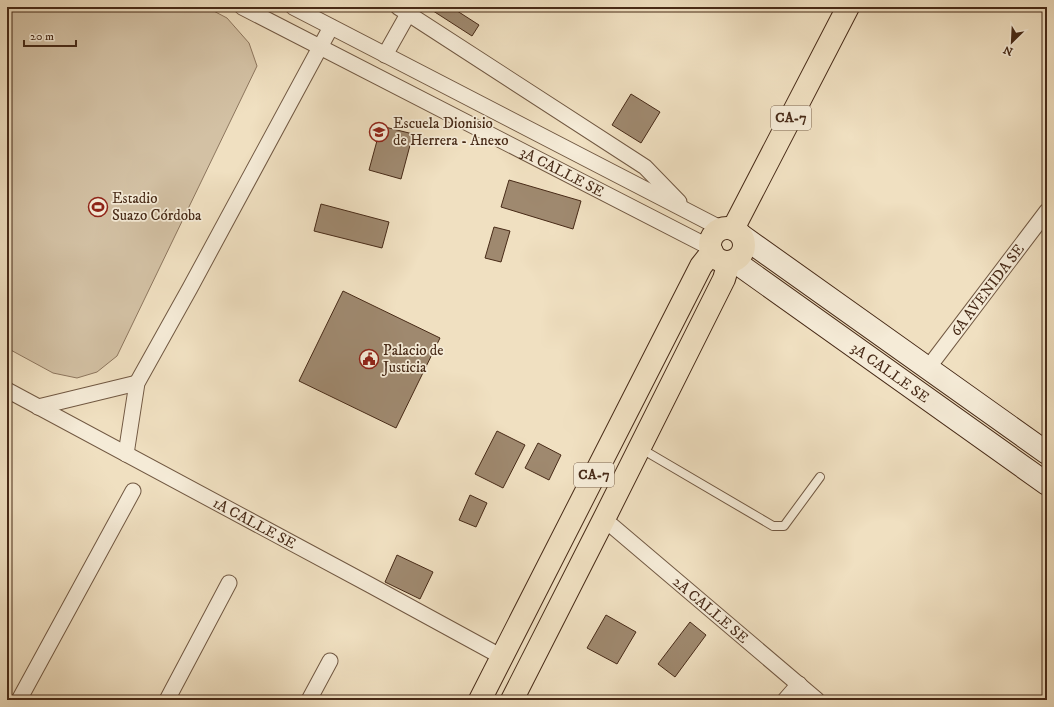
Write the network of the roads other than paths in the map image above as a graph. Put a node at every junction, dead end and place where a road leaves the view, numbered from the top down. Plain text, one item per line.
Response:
1 (242, 7) edge
2 (293, 7) edge
3 (848, 7) edge
4 (406, 9) edge
5 (331, 27) junction
6 (320, 47) junction
7 (385, 55) junction
8 (690, 212) junction
9 (1046, 215) edge
10 (733, 231) junction
11 (721, 256) junction
12 (928, 368) junction
13 (137, 383) junction
14 (7, 390) edge
15 (38, 407) junction
16 (640, 448) junction
17 (1047, 453) edge
18 (126, 454) junction
19 (820, 478) dead end
20 (1047, 484) edge
21 (133, 491) dead end
22 (604, 519) junction
23 (229, 583) dead end
24 (502, 657) junction
25 (330, 661) dead end
26 (799, 684) junction
27 (19, 700) edge
28 (167, 700) edge
29 (309, 700) edge
30 (480, 700) edge
31 (512, 700) edge
32 (785, 700) edge
33 (818, 700) edge

1 - 6 street, 3A CALLE SE
2 - 5 street, 3A CALLE SE
3 - 10 main road, CA-7
4 - 7 street
4 - 8 street, 3A CALLE SE
5 - 6 street
5 - 7 street, 3A CALLE SE
6 - 11 street, 3A CALLE SE
6 - 13 street
7 - 8 street, 3A CALLE SE
8 - 10 street, 3A CALLE SE
9 - 12 street, 6A AVENIDA SE
10 - 11 main road, CA-7
10 - 11 main road, CA-7
10 - 12 street, 3A CALLE SE
11 - 16 main road, CA-7
11 - 20 street, 3A CALLE SE
11 - 24 main road, CA-7
12 - 17 street, 3A CALLE SE
13 - 15 street
13 - 18 street
14 - 15 street, 1A CALLE SE
15 - 18 street, 1A CALLE SE
16 - 19 lane
16 - 22 main road, CA-7
18 - 24 street, 1A CALLE SE
21 - 27 street
22 - 26 street, 2A CALLE SE
22 - 31 main road, CA-7
23 - 28 street
24 - 30 main road, CA-7
25 - 29 street
26 - 32 street
26 - 33 street, 2A CALLE SE

